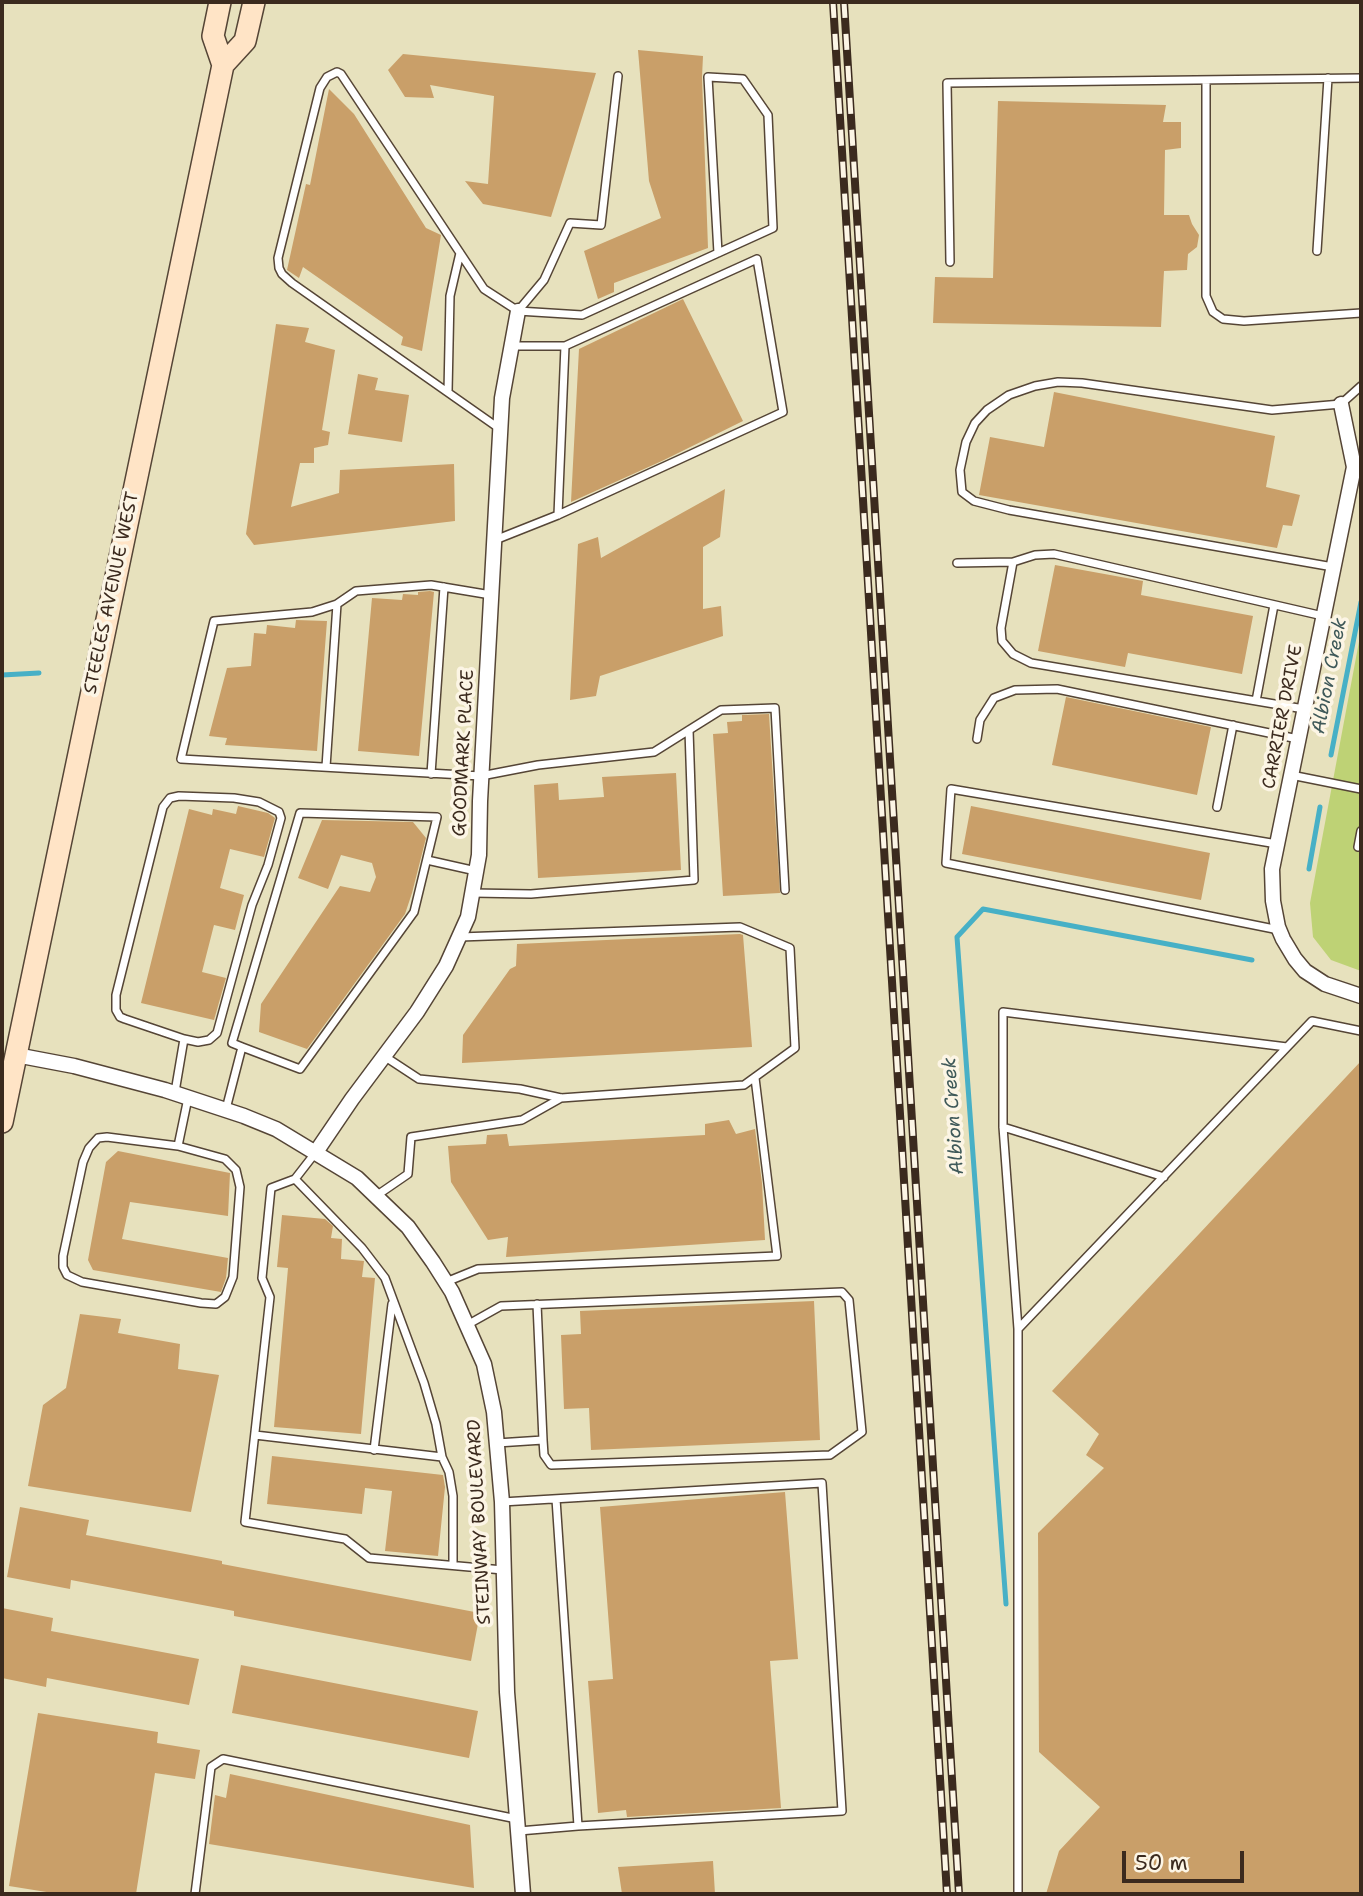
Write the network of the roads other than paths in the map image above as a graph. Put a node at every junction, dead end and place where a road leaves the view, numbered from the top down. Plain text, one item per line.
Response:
1 (220, 2) edge
2 (254, 2) edge
3 (223, 65) junction
4 (618, 76) dead end
5 (1328, 78) junction
6 (1361, 78) edge
7 (1206, 80) junction
8 (1317, 251) dead end
9 (460, 253) junction
10 (718, 253) junction
11 (950, 262) dead end
12 (518, 311) junction
13 (1361, 313) edge
14 (512, 346) junction
15 (565, 346) junction
16 (1361, 386) edge
17 (448, 392) junction
18 (1341, 404) junction
19 (501, 429) junction
20 (1356, 487) edge
21 (558, 515) junction
22 (494, 540) junction
23 (1013, 562) junction
24 (957, 563) dead end
25 (1334, 566) junction
26 (444, 587) junction
27 (491, 595) junction
28 (337, 604) junction
29 (1274, 605) junction
30 (1324, 616) junction
31 (1255, 701) junction
32 (1305, 709) junction
33 (1233, 725) junction
34 (689, 730) junction
35 (977, 739) dead end
36 (1298, 739) junction
37 (326, 767) junction
38 (431, 774) junction
39 (1291, 775) junction
40 (481, 776) junction
41 (1361, 789) edge
42 (1217, 807) dead end
43 (1361, 831) edge
44 (1277, 844) junction
45 (1361, 847) edge
46 (427, 860) junction
47 (477, 871) junction
48 (785, 890) dead end
49 (473, 893) junction
50 (1279, 930) junction
51 (459, 937) junction
52 (1361, 996) edge
53 (1361, 1031) edge
54 (184, 1040) junction
55 (242, 1047) junction
56 (1287, 1047) junction
57 (13, 1054) junction
58 (384, 1056) junction
59 (755, 1078) junction
60 (181, 1095) junction
61 (561, 1098) junction
62 (226, 1110) junction
63 (2, 1122) edge
64 (1003, 1127) junction
65 (178, 1146) junction
66 (316, 1152) junction
67 (1164, 1177) junction
68 (296, 1179) junction
69 (375, 1196) junction
70 (446, 1282) junction
71 (392, 1300) junction
72 (537, 1304) junction
73 (467, 1325) junction
74 (1018, 1329) junction
75 (255, 1435) junction
76 (543, 1440) junction
77 (496, 1443) junction
78 (374, 1450) junction
79 (442, 1457) junction
80 (556, 1499) junction
81 (502, 1502) junction
82 (453, 1565) junction
83 (503, 1570) junction
84 (518, 1825) junction
85 (578, 1825) junction
86 (195, 1894) edge
87 (523, 1894) edge
88 (1018, 1894) edge

1 - 3 main road, STEELES AVENUE WEST
2 - 3 main road, STEELES AVENUE WEST
3 - 57 main road, STEELES AVENUE WEST
4 - 12 lane
5 - 6 lane
5 - 7 lane
5 - 8 lane
7 - 11 lane
7 - 13 lane
9 - 12 lane
9 - 17 lane
9 - 17 lane
10 - 10 lane
10 - 12 lane
12 - 14 street, GOODMARK PLACE
14 - 15 lane
14 - 19 street, GOODMARK PLACE
15 - 21 lane
15 - 21 lane
16 - 18 lane
17 - 19 lane
18 - 20 street, CARRIER DRIVE
18 - 25 lane
19 - 22 street, GOODMARK PLACE
20 - 25 street, CARRIER DRIVE
21 - 22 lane
22 - 27 street, GOODMARK PLACE
23 - 24 lane
23 - 29 lane
23 - 31 lane
25 - 30 street, CARRIER DRIVE
26 - 27 lane
26 - 28 lane
26 - 38 lane
27 - 40 street, GOODMARK PLACE
28 - 37 lane
28 - 37 lane
29 - 30 lane
29 - 31 lane
30 - 32 street, CARRIER DRIVE
31 - 32 lane
32 - 36 street, CARRIER DRIVE
33 - 35 lane
33 - 36 lane
33 - 42 lane
34 - 40 lane
34 - 48 lane
34 - 49 lane
36 - 39 street, CARRIER DRIVE
37 - 38 lane
38 - 40 lane
39 - 41 lane
39 - 44 street, CARRIER DRIVE
40 - 47 street, GOODMARK PLACE
43 - 45 lane
44 - 50 street, CARRIER DRIVE
44 - 50 lane
46 - 47 lane
46 - 55 lane
46 - 55 lane
47 - 49 street, GOODMARK PLACE
49 - 51 street, GOODMARK PLACE
50 - 52 street, CARRIER DRIVE
51 - 58 street, GOODMARK PLACE
51 - 59 lane
53 - 56 lane
54 - 54 lane
54 - 60 lane
55 - 62 lane
56 - 64 lane
56 - 67 lane
57 - 60 street, STEINWAY BOULEVARD
57 - 63 main road, STEELES AVENUE WEST
58 - 61 lane
58 - 66 street, GOODMARK PLACE
59 - 61 lane
59 - 70 lane
60 - 62 street, STEINWAY BOULEVARD
60 - 65 lane
61 - 69 lane
62 - 66 street, STEINWAY BOULEVARD
64 - 67 lane
64 - 74 lane
65 - 65 lane
66 - 68 lane
66 - 69 street, STEINWAY BOULEVARD
67 - 74 lane
68 - 71 lane
68 - 75 lane
69 - 70 street, STEINWAY BOULEVARD
70 - 73 street, STEINWAY BOULEVARD
71 - 78 lane
71 - 79 lane
72 - 73 lane
72 - 76 lane
72 - 76 lane
73 - 77 street, STEINWAY BOULEVARD
74 - 88 lane
75 - 78 lane
75 - 82 lane
76 - 77 lane
77 - 81 street, STEINWAY BOULEVARD
78 - 79 lane
79 - 82 lane
80 - 81 lane
80 - 85 lane
80 - 85 lane
81 - 83 street, STEINWAY BOULEVARD
82 - 83 lane
83 - 84 street, STEINWAY BOULEVARD
84 - 85 lane
84 - 86 lane
84 - 87 street, STEINWAY BOULEVARD

